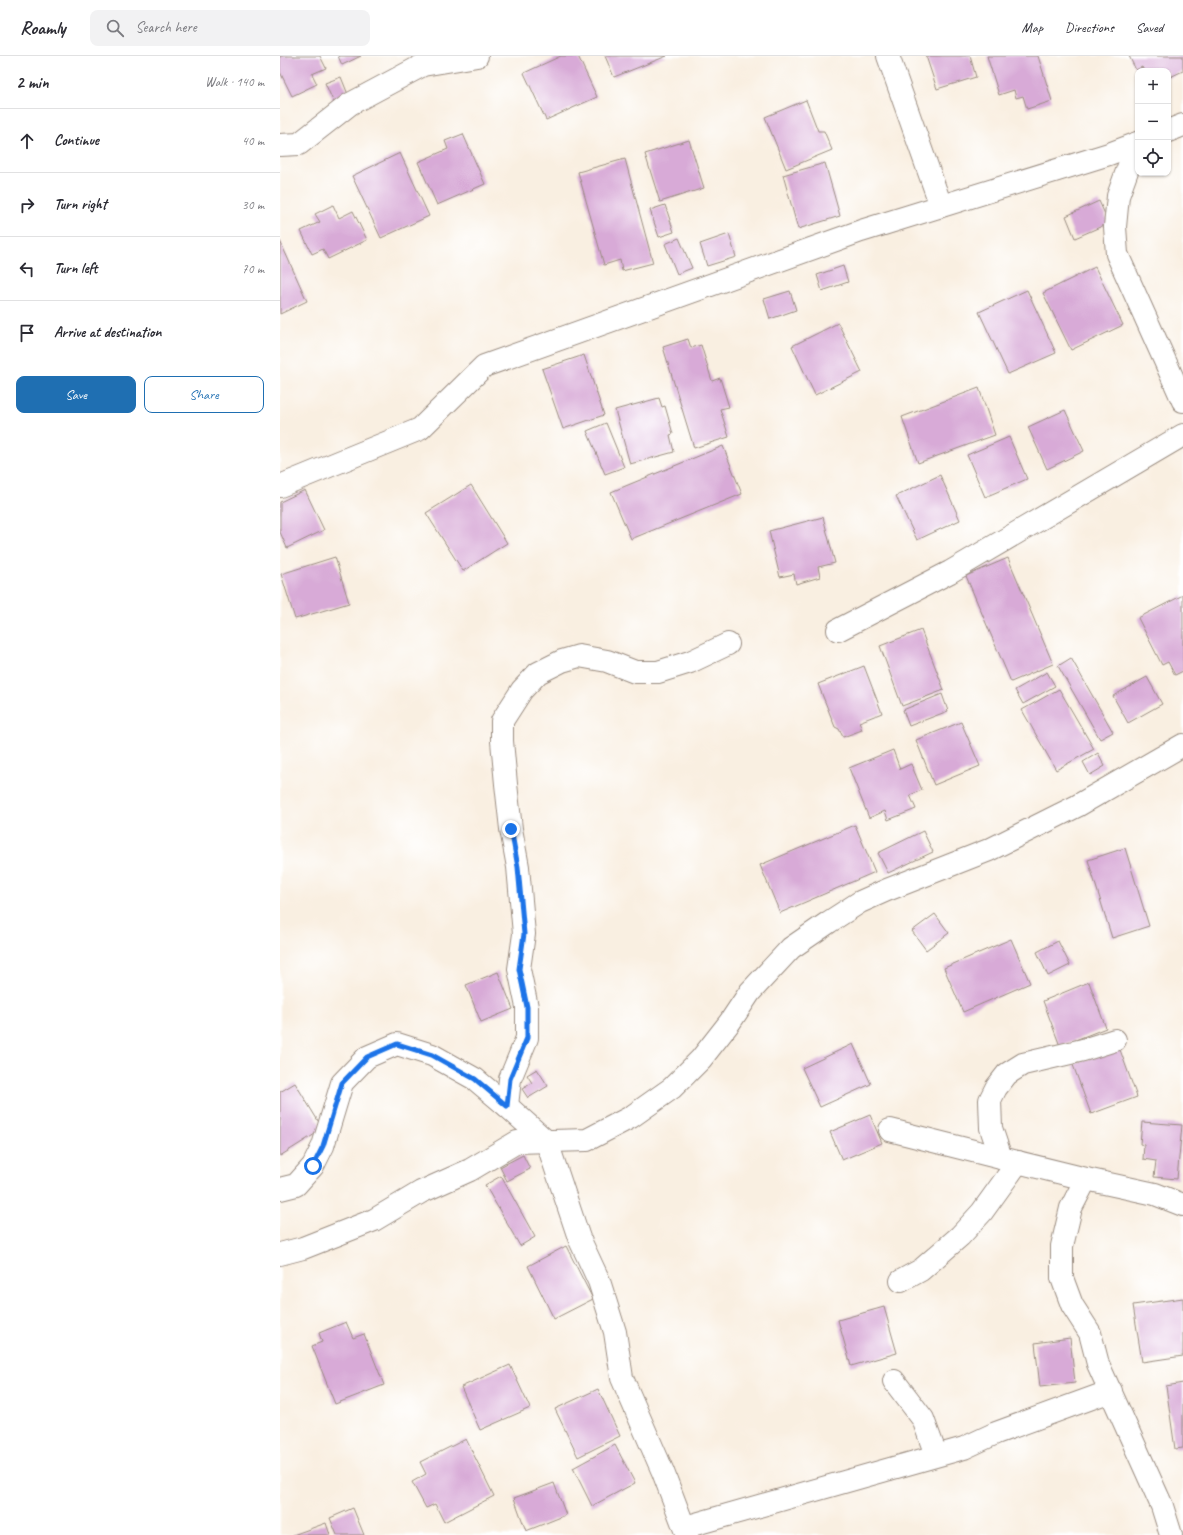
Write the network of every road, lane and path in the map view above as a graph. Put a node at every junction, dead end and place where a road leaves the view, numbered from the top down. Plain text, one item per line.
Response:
1 (477, 56) edge
2 (888, 56) edge
3 (1183, 125) edge
4 (1171, 130) edge
5 (1135, 144) edge
6 (280, 145) edge
7 (1135, 151) edge
8 (941, 206) junction
9 (1183, 401) edge
10 (1183, 435) edge
11 (280, 486) edge
12 (838, 630) dead end
13 (728, 644) dead end
14 (1183, 746) edge
15 (1115, 1040) dead end
16 (507, 1106) junction
17 (890, 1130) dead end
18 (547, 1142) junction
19 (1010, 1160) junction
20 (1086, 1179) junction
21 (280, 1189) edge
22 (1183, 1205) edge
23 (280, 1254) edge
24 (901, 1281) dead end
25 (894, 1381) dead end
26 (1111, 1391) junction
27 (936, 1455) junction
28 (686, 1531) edge
29 (1171, 1535) edge

1 - 6 street
2 - 8 street
3 - 4 street
5 - 8 street
7 - 9 street
8 - 11 street
10 - 12 street
13 - 16 street
14 - 18 street
15 - 19 street
16 - 18 street
16 - 21 street
17 - 19 street
18 - 23 street
18 - 28 street
19 - 20 street
19 - 24 street
20 - 22 street
20 - 26 street
25 - 27 street
26 - 27 street
26 - 29 street
27 - 28 street

